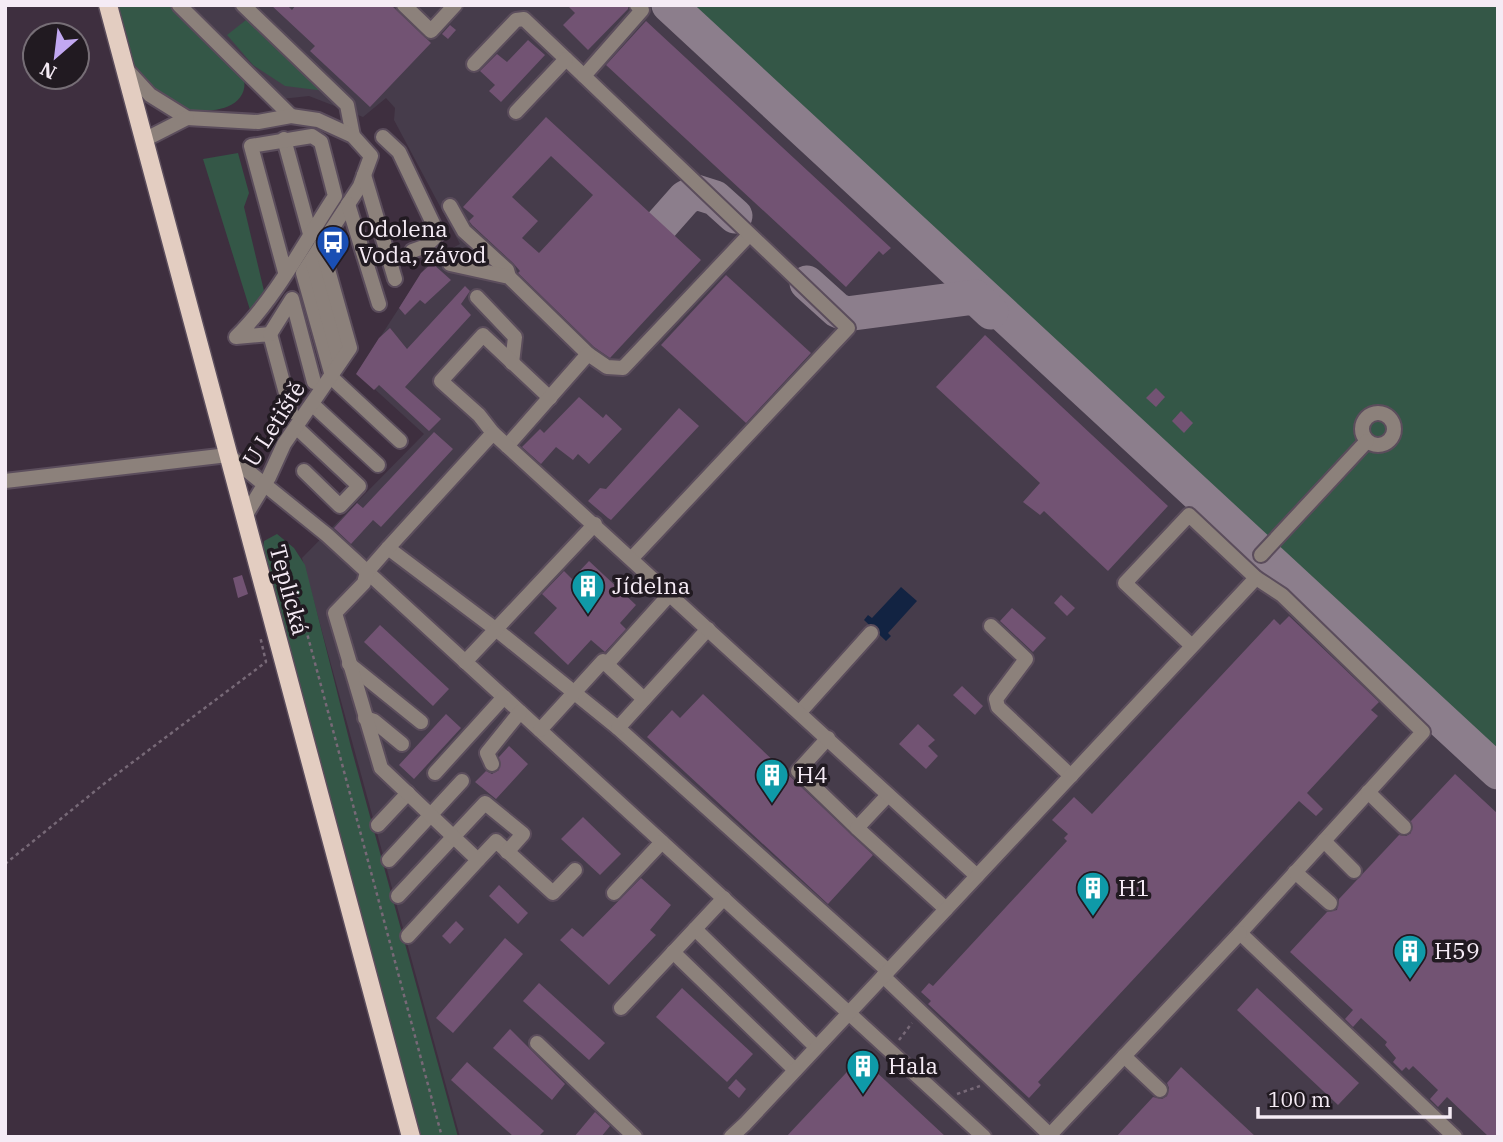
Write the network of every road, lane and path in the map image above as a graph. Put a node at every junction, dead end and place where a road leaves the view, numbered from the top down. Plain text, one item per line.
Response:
1 (108, 5) edge
2 (179, 5) edge
3 (243, 5) edge
4 (404, 5) edge
5 (455, 5) edge
6 (637, 5) edge
7 (566, 59) junction
8 (123, 61) junction
9 (474, 64) dead end
10 (584, 76) junction
11 (516, 112) dead end
12 (291, 116) junction
13 (187, 118) junction
14 (353, 136) junction
15 (383, 137) dead end
16 (284, 139) junction
17 (144, 141) junction
18 (364, 175) junction
19 (348, 204) junction
20 (450, 205) dead end
21 (310, 234) junction
22 (749, 235) junction
23 (321, 245) junction
24 (412, 251) dead end
25 (312, 260) junction
26 (450, 264) dead end
27 (285, 272) junction
28 (509, 277) junction
29 (395, 279) dead end
30 (477, 298) dead end
31 (379, 304) dead end
32 (270, 334) junction
33 (588, 354) junction
34 (340, 362) junction
35 (512, 363) junction
36 (331, 376) junction
37 (314, 382) dead end
38 (550, 398) junction
39 (312, 404) junction
40 (294, 420) junction
41 (493, 433) junction
42 (400, 441) dead end
43 (1367, 441) dead end
44 (507, 446) junction
45 (228, 455) junction
46 (378, 465) dead end
47 (304, 471) dead end
48 (5, 481) edge
49 (264, 486) junction
50 (244, 518) junction
51 (595, 524) junction
52 (388, 548) junction
53 (1261, 555) dead end
54 (632, 558) junction
55 (367, 572) junction
56 (1256, 578) junction
57 (670, 594) junction
58 (267, 603) junction
59 (991, 626) dead end
60 (258, 628) dead end
61 (708, 629) junction
62 (498, 631) junction
63 (871, 634) dead end
64 (1192, 646) junction
65 (465, 662) junction
66 (349, 664) junction
67 (607, 664) junction
68 (573, 692) junction
69 (504, 697) junction
70 (644, 699) junction
71 (520, 712) junction
72 (800, 712) junction
73 (365, 719) junction
74 (421, 722) dead end
75 (618, 728) junction
76 (540, 730) junction
77 (828, 738) junction
78 (402, 744) dead end
79 (492, 764) dead end
80 (435, 773) dead end
81 (1071, 776) junction
82 (462, 781) dead end
83 (1368, 792) junction
84 (408, 793) junction
85 (888, 795) junction
86 (430, 815) junction
87 (378, 825) dead end
88 (1405, 827) dead end
89 (857, 828) junction
90 (453, 837) junction
91 (1324, 841) junction
92 (662, 842) junction
93 (507, 852) junction
94 (389, 860) dead end
95 (478, 860) junction
96 (5, 864) edge
97 (575, 870) dead end
98 (1354, 871) dead end
99 (1295, 872) junction
100 (977, 876) junction
101 (614, 893) dead end
102 (398, 896) dead end
103 (724, 898) junction
104 (1330, 903) dead end
105 (946, 909) junction
106 (695, 929) junction
107 (1240, 933) junction
108 (408, 936) dead end
109 (673, 952) junction
110 (886, 974) junction
111 (621, 1008) dead end
112 (919, 1010) junction
113 (849, 1012) junction
114 (537, 1043) dead end
115 (816, 1047) junction
116 (890, 1051) junction
117 (1124, 1056) junction
118 (795, 1070) junction
119 (989, 1076) junction
120 (1160, 1090) dead end
121 (941, 1099) junction
122 (628, 1136) edge
123 (1050, 1136) edge
124 (411, 1137) edge
125 (442, 1137) edge
126 (731, 1137) edge
127 (984, 1137) edge
128 (1455, 1137) edge

1 - 8 main road, Teplická
2 - 12 street
3 - 14 street
4 - 5 street
6 - 10 street
7 - 9 street
7 - 10 street
7 - 11 street
8 - 13 street
8 - 17 main road, Teplická
10 - 22 street
12 - 13 street
12 - 14 street
13 - 17 street
14 - 18 street
15 - 24 street
16 - 21 street
16 - 21 street
16 - 27 street
17 - 45 main road, Teplická
18 - 19 street
18 - 29 street
19 - 23 street
19 - 31 street
20 - 28 street
21 - 27 street
22 - 33 street
22 - 54 street
23 - 25 street
23 - 34 street, U Letiště
25 - 34 street
25 - 36 street
26 - 28 street
27 - 32 street
28 - 33 street
30 - 35 street
32 - 37 street
32 - 40 street
33 - 38 street
34 - 36 street, U Letiště
35 - 38 street
35 - 41 street
36 - 39 street, U Letiště
36 - 42 street
38 - 44 street
39 - 40 street, U Letiště
39 - 46 street
40 - 47 street
40 - 49 street, U Letiště
41 - 44 street
41 - 52 street
43 - 53 street
44 - 51 street
45 - 48 street
45 - 49 street, U Letiště
45 - 50 main road, Teplická
49 - 50 street
49 - 55 street
50 - 58 main road, Teplická
51 - 54 street
51 - 62 street
52 - 55 street
52 - 62 street
54 - 57 street
55 - 65 street
55 - 66 street
56 - 64 street
56 - 64 street
56 - 83 street
57 - 61 street
57 - 67 street
58 - 124 main road, Teplická
58 - 125 path
59 - 81 street
60 - 96 path
61 - 70 street
61 - 72 street
62 - 65 street
62 - 68 street
63 - 72 street
64 - 81 street
65 - 69 street
66 - 73 street
66 - 74 street
67 - 68 street
67 - 70 street
68 - 75 street
68 - 76 street
69 - 71 street
69 - 80 street
70 - 75 street
71 - 76 street
71 - 79 street
72 - 77 street
73 - 78 street
73 - 84 street
75 - 110 street
76 - 92 street
77 - 85 street
77 - 89 street
81 - 100 street
82 - 86 street
83 - 88 street
83 - 91 street
84 - 86 street
84 - 87 street
85 - 89 street
85 - 100 street
86 - 90 street
86 - 94 street
89 - 105 street
90 - 93 street
90 - 95 street
90 - 102 street
91 - 98 street
91 - 99 street
92 - 101 street
92 - 103 street
93 - 95 street
93 - 97 street
95 - 108 street
99 - 104 street
99 - 107 street
100 - 105 street
103 - 106 street
103 - 113 street
105 - 110 street
106 - 109 street
106 - 115 street
107 - 117 street
107 - 128 street
109 - 111 street
109 - 118 street
110 - 112 street
110 - 113 street
112 - 116 path
112 - 119 street
113 - 115 street
113 - 116 street
114 - 122 street
115 - 118 street
116 - 121 street
117 - 120 street
117 - 123 street
118 - 126 street
119 - 121 path
119 - 123 street
121 - 127 street

